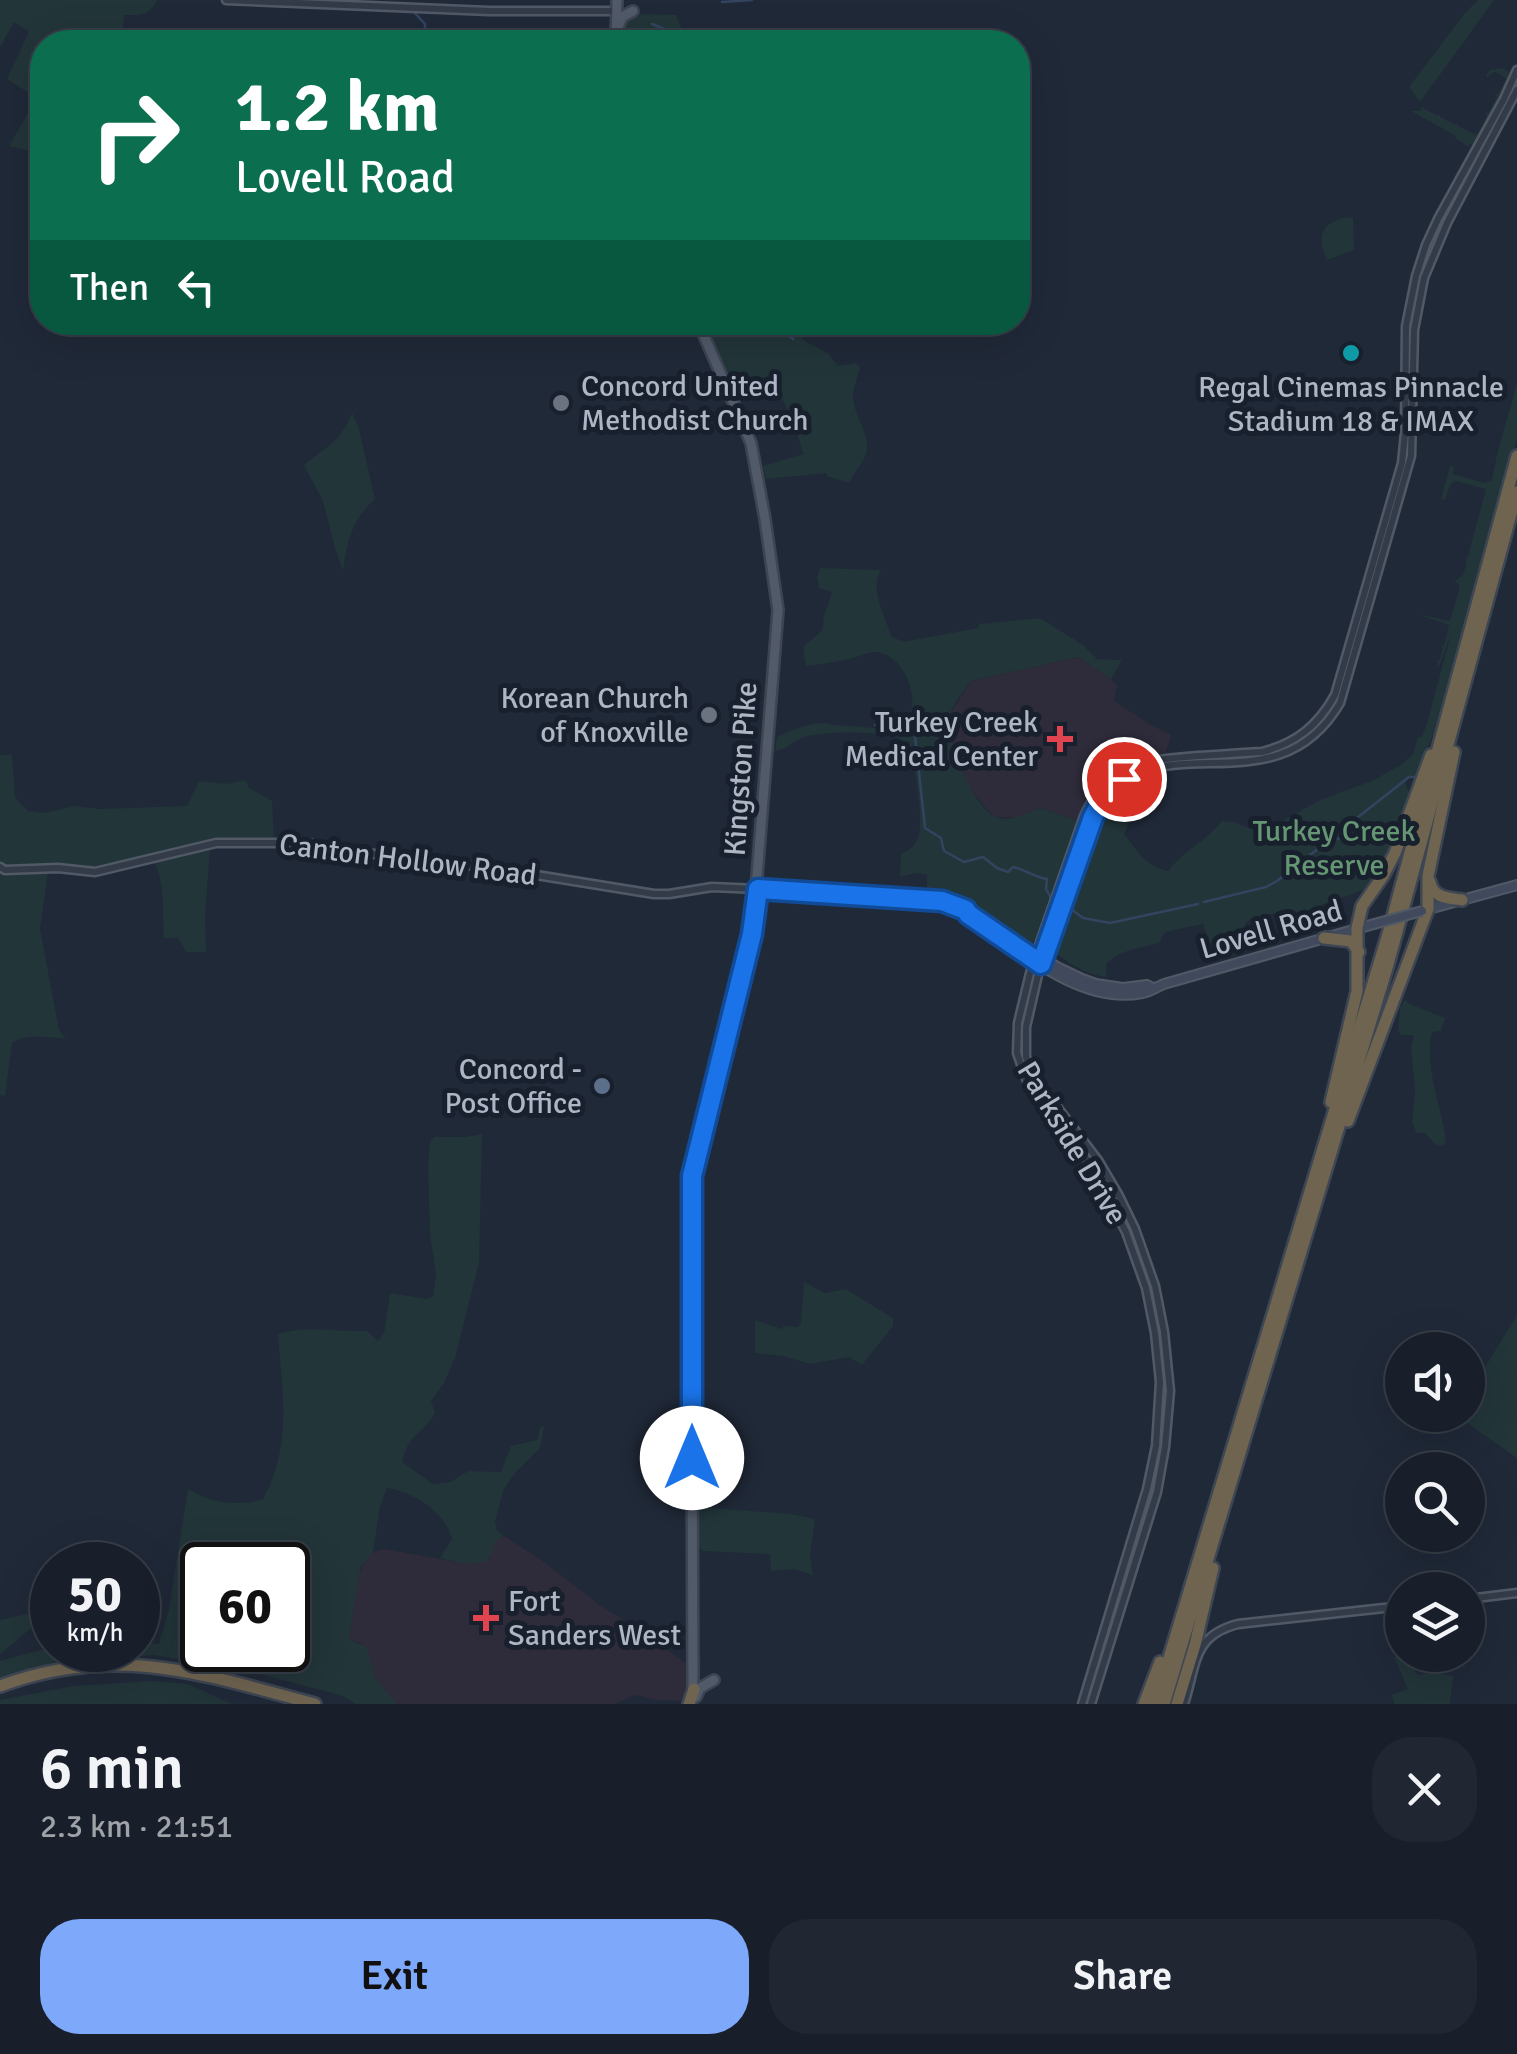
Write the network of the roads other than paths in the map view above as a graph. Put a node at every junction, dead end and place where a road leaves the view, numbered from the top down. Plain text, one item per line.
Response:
1 (226, 0) edge
2 (616, 6) edge
3 (632, 11) dead end
4 (618, 30) edge
5 (1517, 70) edge
6 (1517, 90) edge
7 (1478, 157) junction
8 (704, 335) edge
9 (1517, 456) edge
10 (1517, 492) edge
11 (1472, 658) junction
12 (1454, 690) junction
13 (1434, 783) junction
14 (0, 867) edge
15 (1428, 876) junction
16 (1517, 886) edge
17 (758, 889) junction
18 (1462, 900) junction
19 (1425, 910) junction
20 (1358, 928) junction
21 (1324, 938) junction
22 (1358, 952) junction
23 (1038, 958) junction
24 (1023, 1023) junction
25 (1323, 1186) junction
26 (1310, 1192) junction
27 (1246, 1437) junction
28 (1517, 1593) edge
29 (1485, 1597) edge
30 (1385, 1608) edge
31 (1182, 1617) junction
32 (714, 1680) dead end
33 (0, 1689) edge
34 (694, 1689) joint
35 (293, 1704) edge
36 (315, 1704) edge
37 (692, 1704) edge
38 (1082, 1704) edge
39 (1091, 1704) edge
40 (1144, 1704) edge
41 (1155, 1704) edge
42 (1164, 1704) edge
43 (1180, 1704) edge

1 - 2 street
3 - 4 main road
5 - 7 street, Parkside Drive
6 - 7 street, Parkside Drive
7 - 23 street, Parkside Drive
8 - 17 main road, Kingston Pike
9 - 12 highway
10 - 11 highway
11 - 13 highway
11 - 15 highway
12 - 13 highway
12 - 20 highway
13 - 25 highway
13 - 26 highway
14 - 17 street, Canton Hollow Road
15 - 18 highway
15 - 19 highway
16 - 18 main road, Lovell Road
17 - 23 main road, Lovell Road
17 - 34 main road, Kingston Pike
18 - 19 main road, Lovell Road
19 - 20 main road, Lovell Road, bridge
19 - 25 highway
20 - 21 main road, Lovell Road
20 - 22 highway
21 - 22 highway
21 - 23 main road, Lovell Road
22 - 26 highway
23 - 24 street, Parkside Drive
24 - 38 street, Parkside Drive
24 - 39 street, Parkside Drive
25 - 27 highway
26 - 31 highway
27 - 42 highway
27 - 43 highway
28 - 29 street
30 - 43 street
31 - 40 highway
31 - 41 highway
32 - 37 main road
33 - 35 highway
33 - 36 highway
34 - 37 highway

